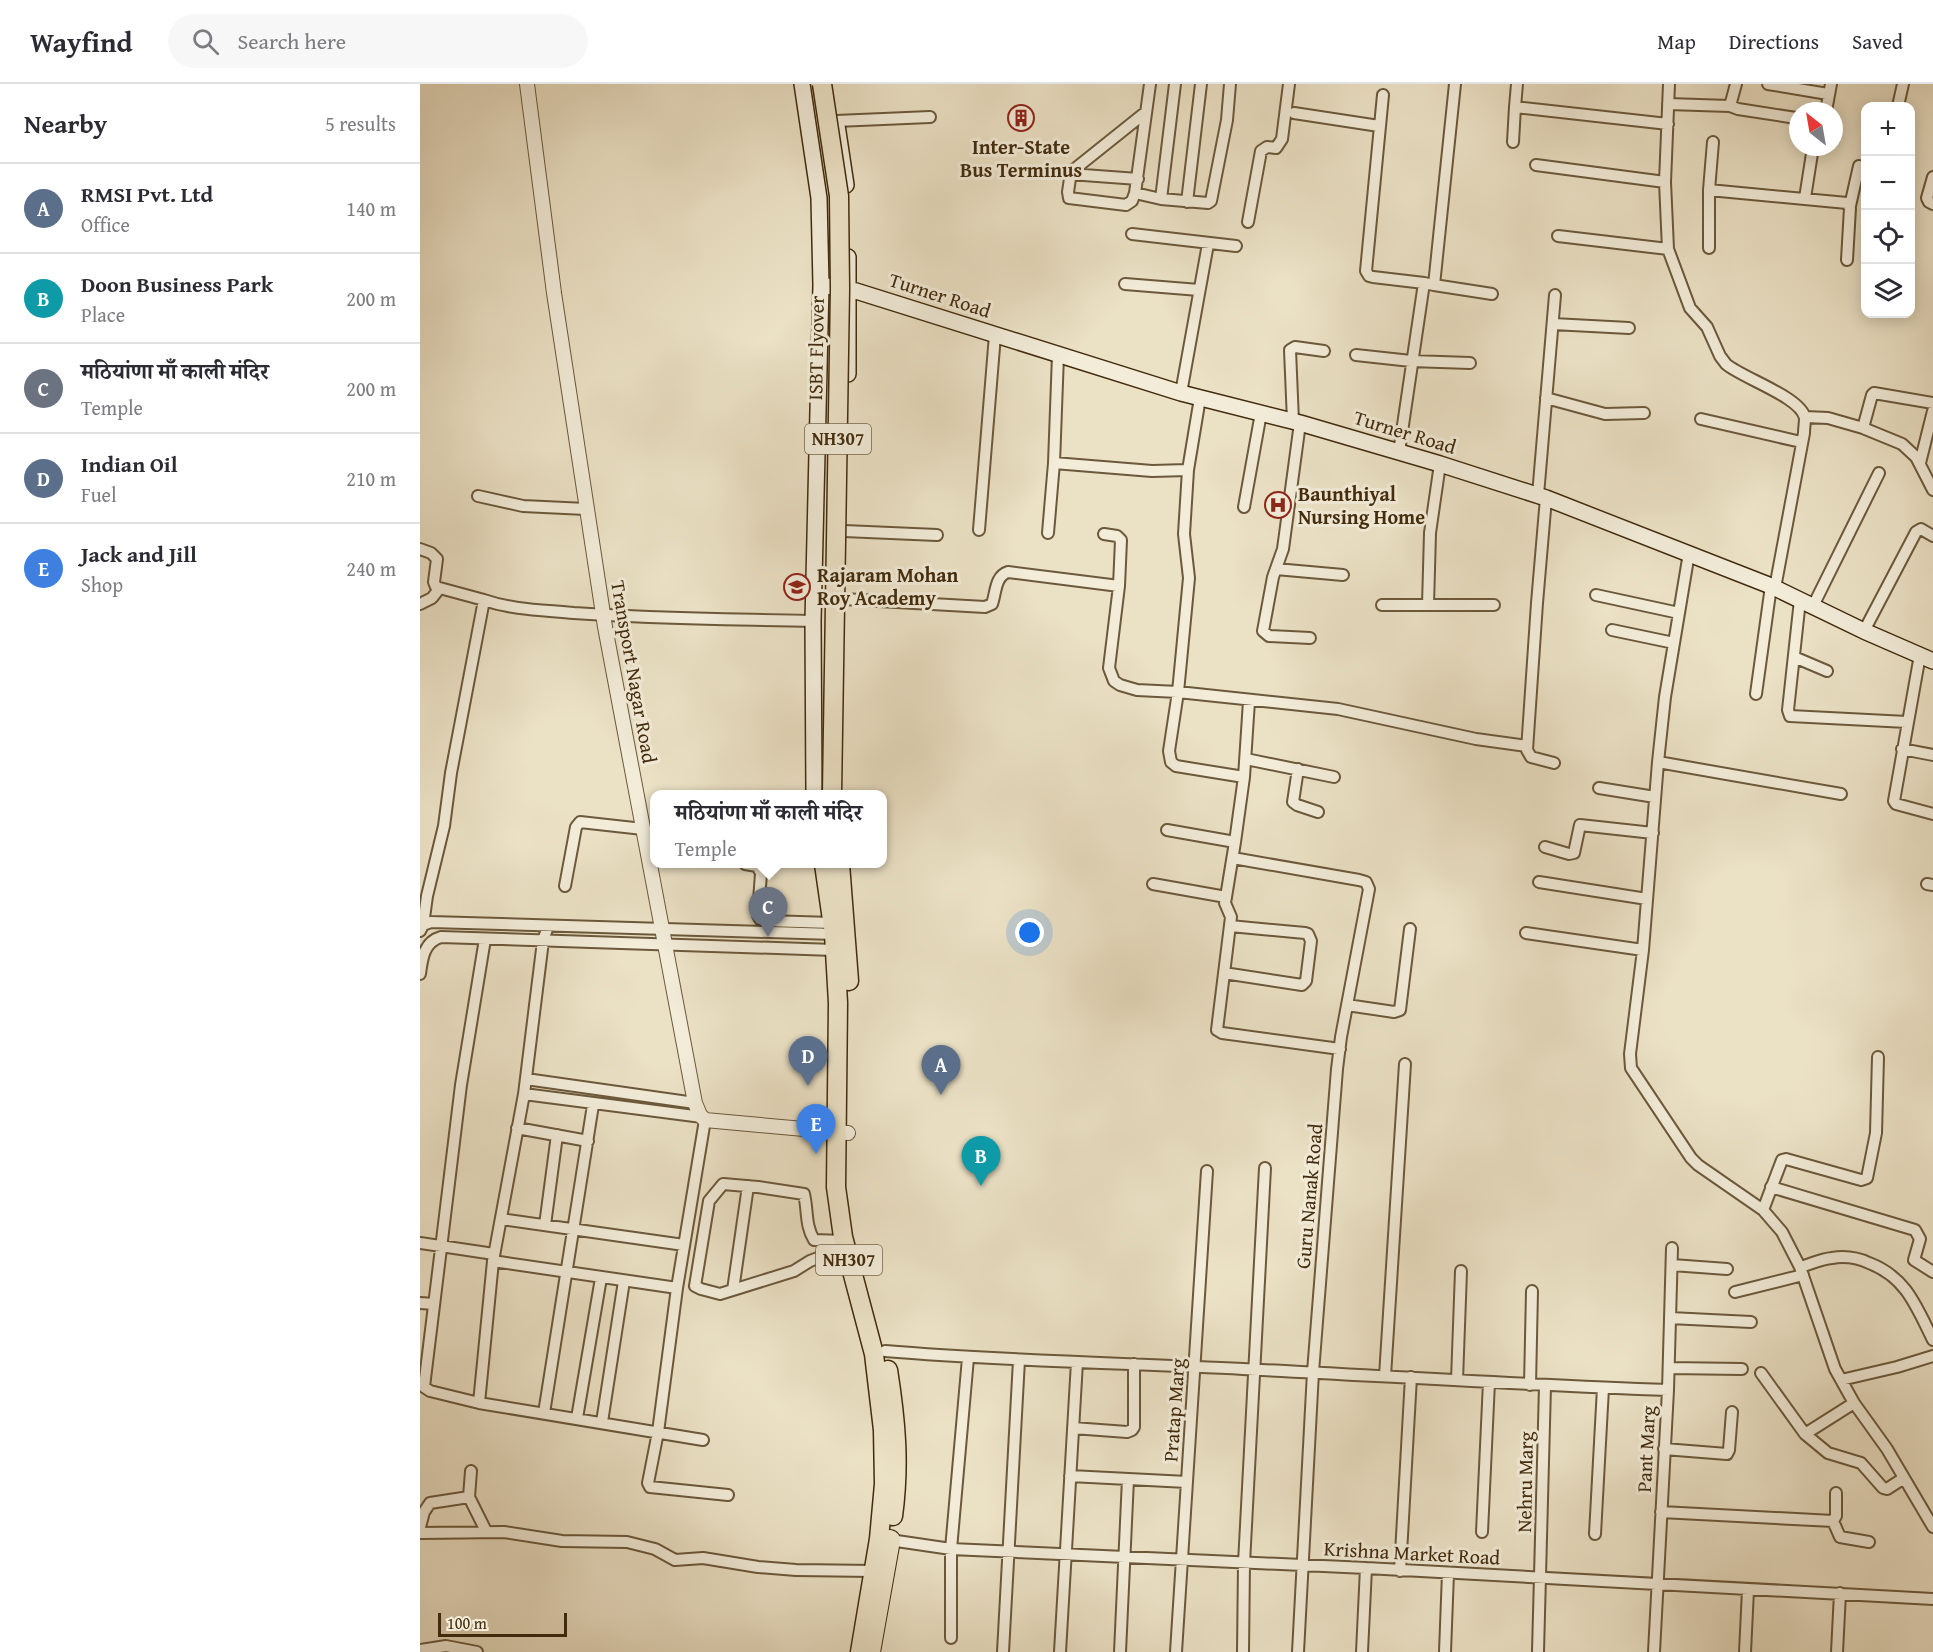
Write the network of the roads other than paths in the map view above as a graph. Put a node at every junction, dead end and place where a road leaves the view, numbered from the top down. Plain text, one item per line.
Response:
1 (527, 84) edge
2 (802, 84) edge
3 (813, 84) edge
4 (822, 84) edge
5 (830, 84) edge
6 (1150, 84) edge
7 (1175, 84) edge
8 (1201, 84) edge
9 (1230, 84) edge
10 (1289, 84) edge
11 (1455, 84) edge
12 (1517, 84) edge
13 (1668, 84) edge
14 (1736, 84) edge
15 (1768, 84) edge
16 (1903, 84) edge
17 (1830, 89) edge
18 (1383, 95) dead end
19 (1899, 102) edge
20 (1668, 104) junction
21 (1730, 106) junction
22 (1515, 107) junction
23 (1146, 112) junction
24 (1294, 113) dead end
25 (930, 117) dead end
26 (1789, 117) edge
27 (836, 121) junction
28 (1668, 124) junction
29 (1379, 126) junction
30 (1513, 142) dead end
31 (1713, 142) dead end
32 (1812, 156) edge
33 (1536, 165) dead end
34 (1859, 166) dead end
35 (1070, 174) junction
36 (1933, 177) edge
37 (1138, 179) junction
38 (1665, 183) junction
39 (1709, 190) junction
40 (1135, 193) junction
41 (1805, 198) junction
42 (1161, 199) junction
43 (1187, 201) junction
44 (1933, 204) edge
45 (1850, 206) junction
46 (1248, 222) dead end
47 (1132, 234) dead end
48 (1558, 236) dead end
49 (1208, 244) junction
50 (1236, 246) dead end
51 (1709, 248) dead end
52 (1668, 249) junction
53 (1847, 260) dead end
54 (1125, 284) dead end
55 (1429, 284) junction
56 (820, 285) junction
57 (849, 290) junction
58 (1199, 290) junction
59 (1492, 294) dead end
60 (1555, 295) dead end
61 (1553, 324) junction
62 (1629, 328) dead end
63 (995, 335) junction
64 (1324, 351) dead end
65 (1058, 354) junction
66 (1356, 355) dead end
67 (1411, 361) junction
68 (1470, 363) dead end
69 (1181, 393) junction
70 (1200, 398) junction
71 (1546, 398) junction
72 (1933, 403) edge
73 (1933, 411) edge
74 (1261, 413) junction
75 (1644, 413) dead end
76 (1804, 417) junction
77 (1701, 419) dead end
78 (1296, 422) junction
79 (1863, 428) junction
80 (1801, 442) junction
81 (1399, 452) junction
82 (1054, 463) junction
83 (1920, 463) junction
84 (1440, 464) junction
85 (1188, 470) junction
86 (1879, 473) dead end
87 (1933, 490) edge
88 (478, 496) dead end
89 (1542, 497) junction
90 (1244, 507) dead end
91 (586, 509) junction
92 (844, 531) junction
93 (979, 531) dead end
94 (1048, 533) dead end
95 (1104, 534) dead end
96 (937, 535) dead end
97 (1933, 536) edge
98 (420, 549) edge
99 (1689, 553) junction
100 (1276, 569) junction
101 (1343, 575) dead end
102 (1119, 586) junction
103 (1773, 587) junction
104 (439, 589) junction
105 (1596, 595) dead end
106 (843, 599) junction
107 (484, 600) junction
108 (1807, 603) junction
109 (420, 604) edge
110 (1383, 605) dead end
111 (1428, 605) junction
112 (1494, 605) dead end
113 (1679, 613) junction
114 (604, 615) junction
115 (813, 621) junction
116 (1612, 630) dead end
117 (1864, 631) junction
118 (1310, 638) dead end
119 (1674, 643) junction
120 (1794, 657) junction
121 (1927, 658) edge
122 (1827, 672) dead end
123 (1178, 692) junction
124 (1756, 694) dead end
125 (1249, 701) junction
126 (1907, 722) junction
127 (1527, 746) junction
128 (1902, 749) junction
129 (1933, 755) edge
130 (1246, 759) junction
131 (1658, 762) junction
132 (1554, 763) dead end
133 (1298, 769) junction
134 (1244, 777) junction
135 (1334, 777) dead end
136 (1599, 788) dead end
137 (814, 790) edge
138 (822, 790) edge
139 (832, 790) edge
140 (840, 790) edge
141 (1841, 794) dead end
142 (1655, 797) junction
143 (1318, 812) dead end
144 (1933, 814) edge
145 (643, 829) junction
146 (1167, 830) dead end
147 (1653, 833) junction
148 (1235, 842) junction
149 (1545, 847) dead end
150 (650, 854) edge
151 (1233, 858) junction
152 (653, 868) edge
153 (759, 868) edge
154 (824, 868) edge
155 (840, 868) edge
156 (1539, 882) dead end
157 (1154, 884) dead end
158 (565, 886) dead end
159 (1226, 897) junction
160 (1647, 899) junction
161 (760, 918) junction
162 (548, 926) junction
163 (1230, 926) junction
164 (421, 929) edge
165 (1410, 929) dead end
166 (662, 930) junction
167 (758, 932) junction
168 (1526, 933) dead end
169 (833, 936) junction
170 (485, 939) junction
171 (432, 941) junction
172 (543, 941) junction
173 (665, 945) junction
174 (1643, 950) junction
175 (1224, 973) junction
176 (420, 974) edge
177 (1347, 1005) junction
178 (1340, 1049) junction
179 (1878, 1057) dead end
180 (1405, 1065) dead end
181 (526, 1079) junction
182 (524, 1094) junction
183 (695, 1103) junction
184 (593, 1105) junction
185 (704, 1118) junction
186 (518, 1128) junction
187 (843, 1132) junction
188 (557, 1136) junction
189 (588, 1141) junction
190 (1265, 1168) dead end
191 (1207, 1171) dead end
192 (748, 1186) junction
193 (1771, 1187) junction
194 (1763, 1210) junction
195 (501, 1219) junction
196 (544, 1225) junction
197 (574, 1230) junction
198 (814, 1240) junction
199 (420, 1243) edge
200 (684, 1245) junction
201 (440, 1246) junction
202 (846, 1248) junction
203 (1672, 1248) dead end
204 (494, 1257) junction
205 (810, 1261) junction
206 (1672, 1265) junction
207 (1727, 1269) dead end
208 (567, 1270) junction
209 (1461, 1271) dead end
210 (1802, 1271) junction
211 (1933, 1272) edge
212 (601, 1278) junction
213 (624, 1281) junction
214 (677, 1288) junction
215 (733, 1290) junction
216 (1532, 1291) dead end
217 (1735, 1292) dead end
218 (420, 1303) edge
219 (434, 1304) junction
220 (1670, 1318) junction
221 (1751, 1322) dead end
222 (1933, 1340) edge
223 (885, 1351) junction
224 (1933, 1356) edge
225 (968, 1358) junction
226 (1019, 1360) junction
227 (1077, 1362) junction
228 (1134, 1364) junction
229 (1195, 1366) junction
230 (1669, 1368) junction
231 (1254, 1369) junction
232 (1742, 1369) dead end
233 (1313, 1372) junction
234 (1761, 1373) dead end
235 (1385, 1376) junction
236 (1411, 1377) junction
237 (1457, 1380) junction
238 (1841, 1380) junction
239 (1489, 1382) junction
240 (1530, 1385) junction
241 (1545, 1386) junction
242 (1603, 1388) junction
243 (1668, 1390) junction
244 (478, 1403) junction
245 (1854, 1403) junction
246 (1732, 1412) dead end
247 (543, 1413) junction
248 (577, 1418) junction
249 (602, 1422) junction
250 (1073, 1428) junction
251 (658, 1432) junction
252 (1805, 1434) junction
253 (703, 1440) dead end
254 (1664, 1449) junction
255 (471, 1471) dead end
256 (1070, 1476) junction
257 (1904, 1478) junction
258 (1128, 1479) junction
259 (1187, 1482) junction
260 (1836, 1493) dead end
261 (728, 1495) dead end
262 (469, 1497) junction
263 (1661, 1512) junction
264 (1833, 1521) junction
265 (420, 1527) edge
266 (1933, 1527) edge
267 (486, 1531) junction
268 (1482, 1532) dead end
269 (420, 1533) edge
270 (1595, 1534) dead end
271 (890, 1540) junction
272 (1869, 1542) dead end
273 (951, 1549) junction
274 (1009, 1552) junction
275 (1065, 1554) junction
276 (1125, 1557) junction
277 (1182, 1560) junction
278 (1244, 1563) junction
279 (1301, 1566) junction
280 (1366, 1568) junction
281 (874, 1571) junction
282 (1400, 1571) junction
283 (1448, 1573) junction
284 (1540, 1578) junction
285 (1657, 1585) junction
286 (1749, 1590) junction
287 (1840, 1593) junction
288 (1933, 1599) edge
289 (951, 1638) dead end
290 (420, 1650) edge
291 (477, 1652) edge
292 (860, 1652) edge
293 (870, 1652) edge
294 (1003, 1652) edge
295 (1060, 1652) edge
296 (1120, 1652) edge
297 (1176, 1652) edge
298 (1243, 1652) edge
299 (1298, 1652) edge
300 (1362, 1652) edge
301 (1445, 1652) edge
302 (1538, 1652) edge
303 (1654, 1652) edge
304 (1745, 1652) edge
305 (1837, 1652) edge

1 - 91 street, Transport Nagar Road
2 - 56 main road
3 - 138 highway, ISBT Flyover / NH307
4 - 139 highway, ISBT Flyover / NH307, bridge
5 - 27 main road
6 - 23 street
7 - 42 street
8 - 43 street
9 - 43 street
10 - 46 street
11 - 55 street
12 - 22 street
13 - 20 street
14 - 21 street
15 - 17 street
16 - 19 street
18 - 29 street
20 - 21 street
20 - 28 street
21 - 26 street
22 - 28 street
22 - 30 street
23 - 35 street
23 - 37 street
24 - 29 street
25 - 27 street
27 - 57 main road
28 - 38 street
29 - 55 street
31 - 39 street
32 - 41 street
33 - 38 street
34 - 45 street
35 - 37 street
35 - 40 street
36 - 44 street
37 - 40 street
38 - 52 street
39 - 41 street
39 - 51 street
40 - 42 street
41 - 45 street
42 - 43 street
45 - 53 street
47 - 49 street
48 - 52 street
49 - 50 street
49 - 58 street
52 - 76 street
54 - 58 street
55 - 59 street
55 - 67 street
56 - 57 main road, Turner Road
56 - 115 main road
57 - 63 main road, Turner Road
57 - 92 main road
58 - 69 street
60 - 61 street
61 - 62 street
61 - 71 street
63 - 65 main road, Turner Road
63 - 93 street
64 - 78 street
65 - 69 main road, Turner Road
65 - 82 street
66 - 67 street
67 - 68 street
67 - 81 street
69 - 70 main road, Turner Road
70 - 74 main road, Turner Road
70 - 85 street
71 - 75 street
71 - 89 street
72 - 79 street
73 - 83 street
74 - 78 main road, Turner Road
74 - 90 street
76 - 79 street
76 - 80 street
77 - 80 street
78 - 81 main road, Turner Road
78 - 100 street
79 - 83 street
80 - 103 street
81 - 84 main road, Turner Road
82 - 85 street
82 - 94 street
83 - 87 street
84 - 89 main road, Turner Road
84 - 111 street
85 - 123 street
86 - 108 street
88 - 91 street
89 - 99 main road, Turner Road
89 - 127 street
91 - 114 street, Transport Nagar Road
92 - 96 street
92 - 106 main road
95 - 102 street
97 - 117 street
98 - 104 street
99 - 103 main road, Turner Road
99 - 113 street
100 - 101 street
100 - 118 street
102 - 106 street
102 - 123 street
103 - 108 main road, Turner Road
103 - 124 street
104 - 107 street
104 - 109 street
105 - 113 street
106 - 140 main road
107 - 114 street
107 - 164 street
108 - 117 main road, Turner Road
108 - 120 street
110 - 111 street
111 - 112 street
113 - 119 street
114 - 115 street
114 - 145 street, Transport Nagar Road
115 - 137 main road
116 - 119 street
117 - 121 main road, Turner Road
119 - 131 street
120 - 122 street
120 - 126 street
121 - 126 street
123 - 125 street
123 - 134 street
125 - 127 street
125 - 130 street
126 - 128 street
127 - 132 street
128 - 129 street
128 - 144 street
130 - 133 street
130 - 134 street
131 - 141 street
131 - 142 street
133 - 135 street
133 - 143 street
134 - 148 street
136 - 142 street
142 - 147 street
145 - 150 street, Transport Nagar Road
145 - 158 street
146 - 148 street
147 - 149 street
147 - 160 street
148 - 151 street
151 - 159 street
151 - 177 street, Guru Nanak Road
152 - 166 street, Transport Nagar Road
153 - 161 street
154 - 169 highway, NH307
155 - 187 highway, NH307
156 - 160 street
157 - 159 street
159 - 163 street
160 - 174 street
161 - 167 street
161 - 169 street
162 - 164 street
162 - 166 street
162 - 172 street
163 - 175 street
163 - 175 street
164 - 171 street
165 - 177 street
166 - 167 street
166 - 173 street, Transport Nagar Road
167 - 169 street
168 - 174 street
169 - 173 street
169 - 187 highway, NH307
170 - 171 street
170 - 172 street
170 - 201 street
171 - 176 street
172 - 173 street
172 - 181 street
173 - 183 street, Transport Nagar Road
174 - 194 street
175 - 178 street
177 - 178 street, Guru Nanak Road
178 - 233 street, Guru Nanak Road
179 - 193 street
180 - 235 street
181 - 182 street
181 - 183 street
182 - 184 street
182 - 186 street
183 - 185 street, Transport Nagar Road
184 - 185 street
184 - 189 street
185 - 187 street
185 - 200 street
186 - 188 street
186 - 195 street
187 - 202 highway, NH307
187 - 223 highway, NH307
188 - 189 street
188 - 196 street
189 - 197 street
190 - 231 street
191 - 229 street, Pratap Marg
192 - 198 street
192 - 215 street
192 - 215 street
193 - 194 street
193 - 211 street
194 - 210 street
195 - 196 street
195 - 204 street
196 - 197 street
197 - 200 street
197 - 208 street
198 - 202 street
198 - 205 street
199 - 201 street
200 - 214 street
201 - 204 street
201 - 219 street
202 - 205 street
202 - 281 highway, NH307
203 - 206 street, Pant Marg
204 - 208 street
204 - 244 street
205 - 215 street
206 - 207 street
206 - 220 street, Pant Marg
208 - 212 street
208 - 247 street
209 - 237 street
210 - 217 street
210 - 222 street
210 - 238 street
212 - 213 street
212 - 248 street
213 - 214 street
213 - 249 street
214 - 251 street
216 - 240 street
218 - 219 street
219 - 244 street
220 - 221 street
220 - 230 street, Pant Marg
223 - 225 street
223 - 271 highway, NH307
224 - 238 street
225 - 226 street
225 - 273 street
226 - 227 street
226 - 274 street
227 - 228 street
227 - 250 street
228 - 229 street
228 - 250 street
229 - 231 street
229 - 259 street, Pratap Marg
230 - 232 street
230 - 243 street, Pant Marg
231 - 233 street
231 - 278 street
233 - 235 street
233 - 279 street, Guru Nanak Road
234 - 252 street
235 - 236 street
236 - 237 street
236 - 282 street
237 - 239 street
238 - 245 street
239 - 240 street
239 - 268 street
240 - 241 street
241 - 242 street
241 - 284 street, Nehru Marg
242 - 243 street
242 - 270 street
243 - 254 street, Pant Marg
244 - 247 street
245 - 252 street
245 - 257 street
246 - 254 street
247 - 248 street
248 - 249 street
249 - 251 street
250 - 256 street
251 - 253 street
251 - 261 street
252 - 257 street
254 - 263 street, Pant Marg
255 - 262 street
256 - 258 street
256 - 275 street
257 - 266 street
258 - 259 street
258 - 276 street
259 - 277 street, Pratap Marg
260 - 264 street
262 - 265 street
262 - 267 street
263 - 264 street
263 - 285 street, Pant Marg
264 - 272 street
267 - 269 street
267 - 281 street
271 - 273 street, Krishna Market Road
271 - 293 highway, NH307
273 - 274 street, Krishna Market Road
273 - 289 street
274 - 275 street, Krishna Market Road
274 - 294 street
275 - 276 street, Krishna Market Road
275 - 295 street
276 - 277 street, Krishna Market Road
276 - 296 street
277 - 278 street, Krishna Market Road
277 - 297 street, Pratap Marg
278 - 279 street, Krishna Market Road
278 - 298 street
279 - 280 street, Krishna Market Road
279 - 299 street, Guru Nanak Road
280 - 282 street, Krishna Market Road
280 - 300 street
281 - 292 highway, NH307
282 - 283 street, Krishna Market Road
283 - 284 street, Krishna Market Road
283 - 301 street
284 - 285 street, Krishna Market Road
284 - 302 street, Nehru Marg
285 - 286 street, Krishna Market Road
285 - 303 street, Pant Marg
286 - 287 street, Krishna Market Road
286 - 304 street
287 - 288 street, Krishna Market Road
287 - 305 street
290 - 291 street

